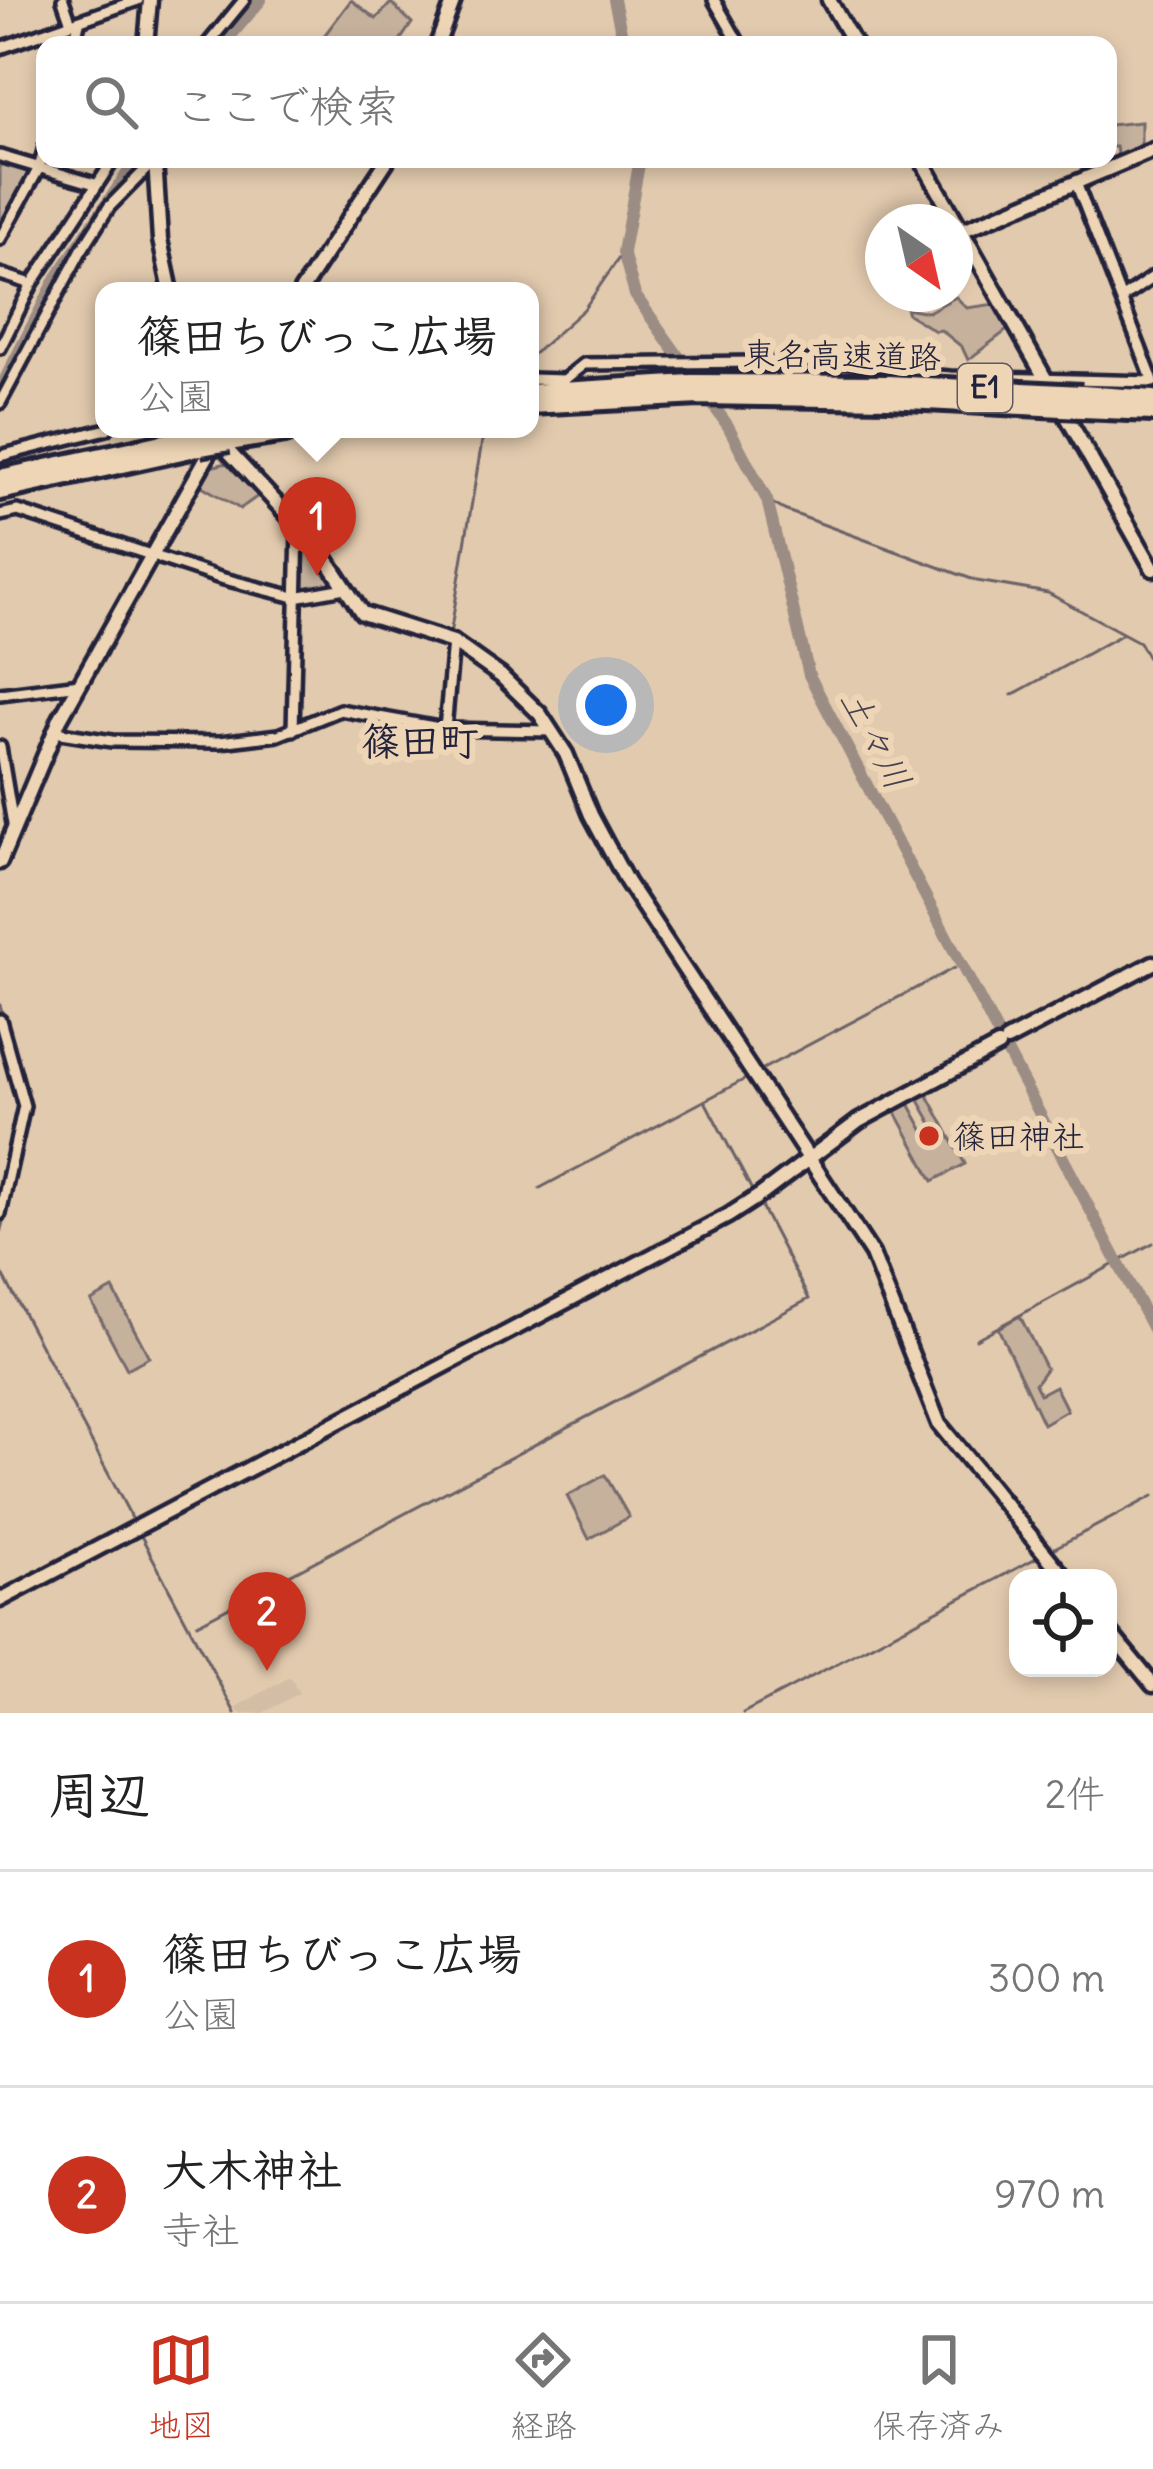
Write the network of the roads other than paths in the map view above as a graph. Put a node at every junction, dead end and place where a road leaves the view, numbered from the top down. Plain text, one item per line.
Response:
1 (63, 0) edge
2 (138, 0) edge
3 (150, 0) edge
4 (244, 0) edge
5 (454, 0) edge
6 (714, 0) edge
7 (829, 0) edge
8 (76, 22) junction
9 (75, 36) edge
10 (147, 36) edge
11 (215, 36) edge
12 (440, 36) edge
13 (735, 36) edge
14 (850, 36) edge
15 (0, 48) edge
16 (1153, 150) edge
17 (0, 156) edge
18 (1117, 165) edge
19 (36, 167) edge
20 (40, 168) joint
21 (107, 168) edge
22 (147, 168) edge
23 (156, 168) edge
24 (382, 168) edge
25 (926, 168) edge
26 (1111, 168) edge
27 (1076, 183) junction
28 (95, 184) junction
29 (946, 204) edge
30 (973, 226) edge
31 (0, 239) edge
32 (973, 253) edge
33 (0, 274) edge
34 (1153, 277) edge
35 (169, 282) edge
36 (307, 282) edge
37 (32, 284) junction
38 (1121, 298) junction
39 (0, 348) edge
40 (539, 379) edge
41 (1153, 381) edge
42 (1045, 382) junction
43 (539, 394) edge
44 (570, 396) junction
45 (1153, 399) edge
46 (1082, 401) junction
47 (0, 403) edge
48 (539, 403) edge
49 (1153, 412) edge
50 (95, 433) edge
51 (203, 438) edge
52 (206, 438) edge
53 (216, 438) edge
54 (221, 438) edge
55 (0, 456) edge
56 (0, 478) edge
57 (0, 491) edge
58 (26, 494) dead end
59 (0, 515) edge
60 (29, 515) junction
61 (297, 524) junction
62 (151, 556) junction
63 (1153, 569) edge
64 (345, 588) junction
65 (296, 597) junction
66 (453, 642) junction
67 (80, 684) junction
68 (0, 694) edge
69 (445, 729) junction
70 (292, 730) junction
71 (552, 731) junction
72 (54, 732) junction
73 (0, 747) edge
74 (14, 830) junction
75 (3, 846) edge
76 (0, 862) edge
77 (1153, 963) edge
78 (0, 1020) edge
79 (0, 1070) edge
80 (16, 1075) junction
81 (0, 1149) edge
82 (14, 1152) junction
83 (810, 1158) junction
84 (0, 1214) edge
85 (1058, 1569) edge
86 (0, 1600) edge
87 (1117, 1641) edge
88 (1153, 1685) edge

1 - 8 street
2 - 8 street
3 - 10 street
4 - 11 street
5 - 12 street
6 - 13 street
7 - 14 street
8 - 9 street
8 - 15 street
16 - 18 street
17 - 19 street
20 - 28 street
20 - 31 street
21 - 28 street
22 - 47 street
23 - 35 street
24 - 36 street
25 - 29 street
26 - 27 street
27 - 30 street
27 - 38 street
28 - 37 street
32 - 42 street
33 - 37 street
34 - 38 street
37 - 39 street
38 - 41 street
40 - 42 street
41 - 42 street
42 - 63 street
43 - 44 highway, 東名高速道路 / E1
44 - 46 highway, 東名高速道路 / E1, bridge
44 - 48 highway, 東名高速道路 / E1
45 - 46 highway, 東名高速道路 / E1
46 - 49 highway, 東名高速道路 / E1
50 - 55 street
51 - 56 highway
52 - 57 highway
53 - 62 street
54 - 61 street
58 - 60 street
59 - 60 street
60 - 62 street
61 - 64 street
61 - 65 street
62 - 65 street
62 - 67 street
64 - 65 street
64 - 66 street
65 - 70 street
66 - 69 street
66 - 71 street
67 - 68 street
67 - 72 street
69 - 70 street
69 - 71 street
70 - 72 street
71 - 83 street
72 - 74 street
73 - 74 street
74 - 75 street
75 - 76 street
77 - 83 street
78 - 80 street
79 - 80 street
80 - 82 street
81 - 82 street
82 - 84 street
83 - 85 street
83 - 86 street
87 - 88 street

